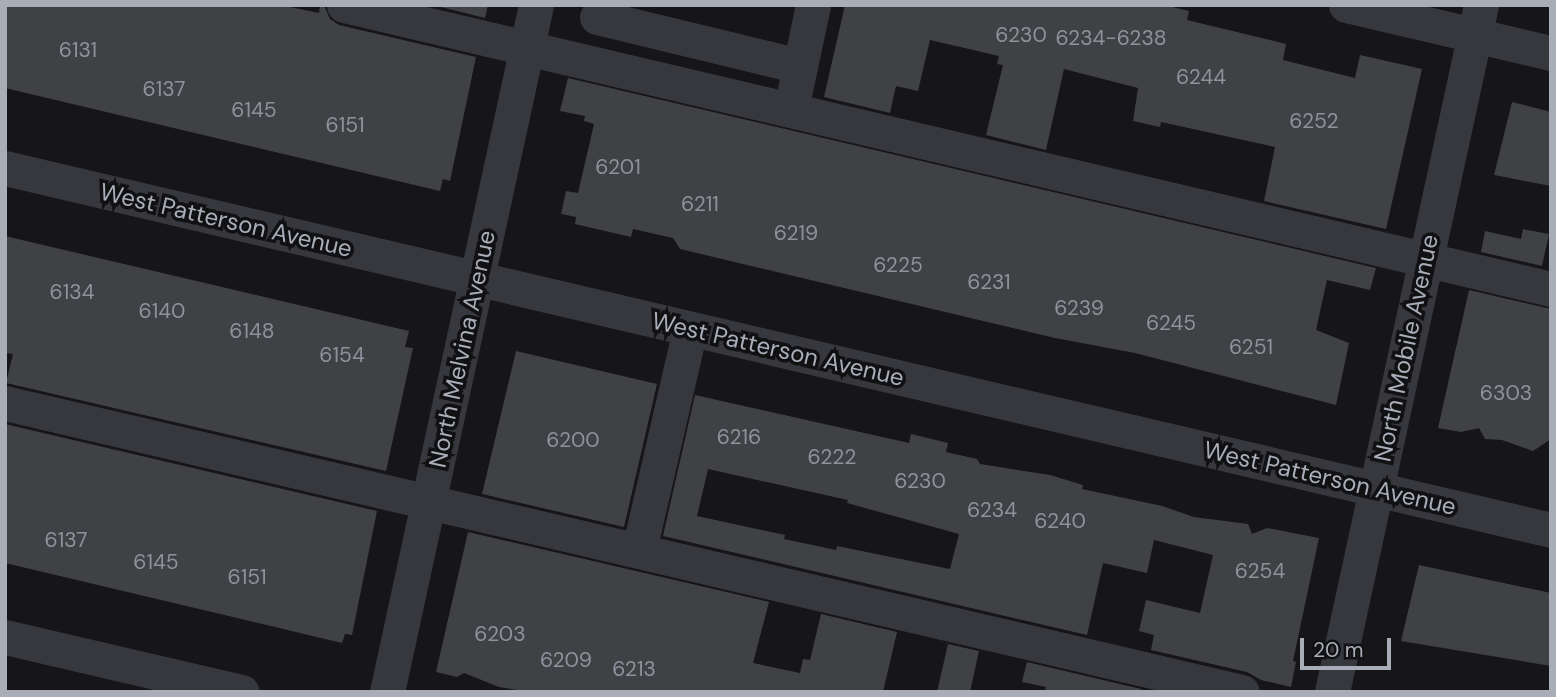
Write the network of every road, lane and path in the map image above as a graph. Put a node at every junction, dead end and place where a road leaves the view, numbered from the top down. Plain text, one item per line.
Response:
1 (344, 5) edge
2 (536, 5) edge
3 (813, 5) edge
4 (1346, 5) edge
5 (598, 11) edge
6 (1477, 20) edge
7 (527, 48) junction
8 (1551, 53) edge
9 (588, 62) junction
10 (800, 66) junction
11 (791, 110) junction
12 (5, 168) edge
13 (1425, 259) junction
14 (477, 278) junction
15 (1551, 289) edge
16 (690, 328) junction
17 (5, 403) edge
18 (1376, 489) junction
19 (429, 502) junction
20 (1551, 530) edge
21 (639, 550) junction
22 (5, 637) edge
23 (242, 692) edge
24 (387, 692) edge
25 (1242, 692) edge
26 (1332, 692) edge

1 - 7 street
2 - 7 street, North Melvina Avenue
3 - 10 street
4 - 6 street
5 - 9 street
5 - 10 street
6 - 8 street
6 - 13 street, North Mobile Avenue
7 - 9 street
7 - 14 street, North Melvina Avenue
9 - 11 street
10 - 11 street
11 - 13 street
12 - 14 street, West Patterson Avenue
13 - 15 street
13 - 18 street, North Mobile Avenue
14 - 16 street, West Patterson Avenue
14 - 19 street, North Melvina Avenue
16 - 18 street, West Patterson Avenue
16 - 21 street
17 - 19 street
18 - 20 street, West Patterson Avenue
18 - 26 street, North Mobile Avenue
19 - 21 street
19 - 24 street, North Melvina Avenue
21 - 25 street
22 - 23 street

